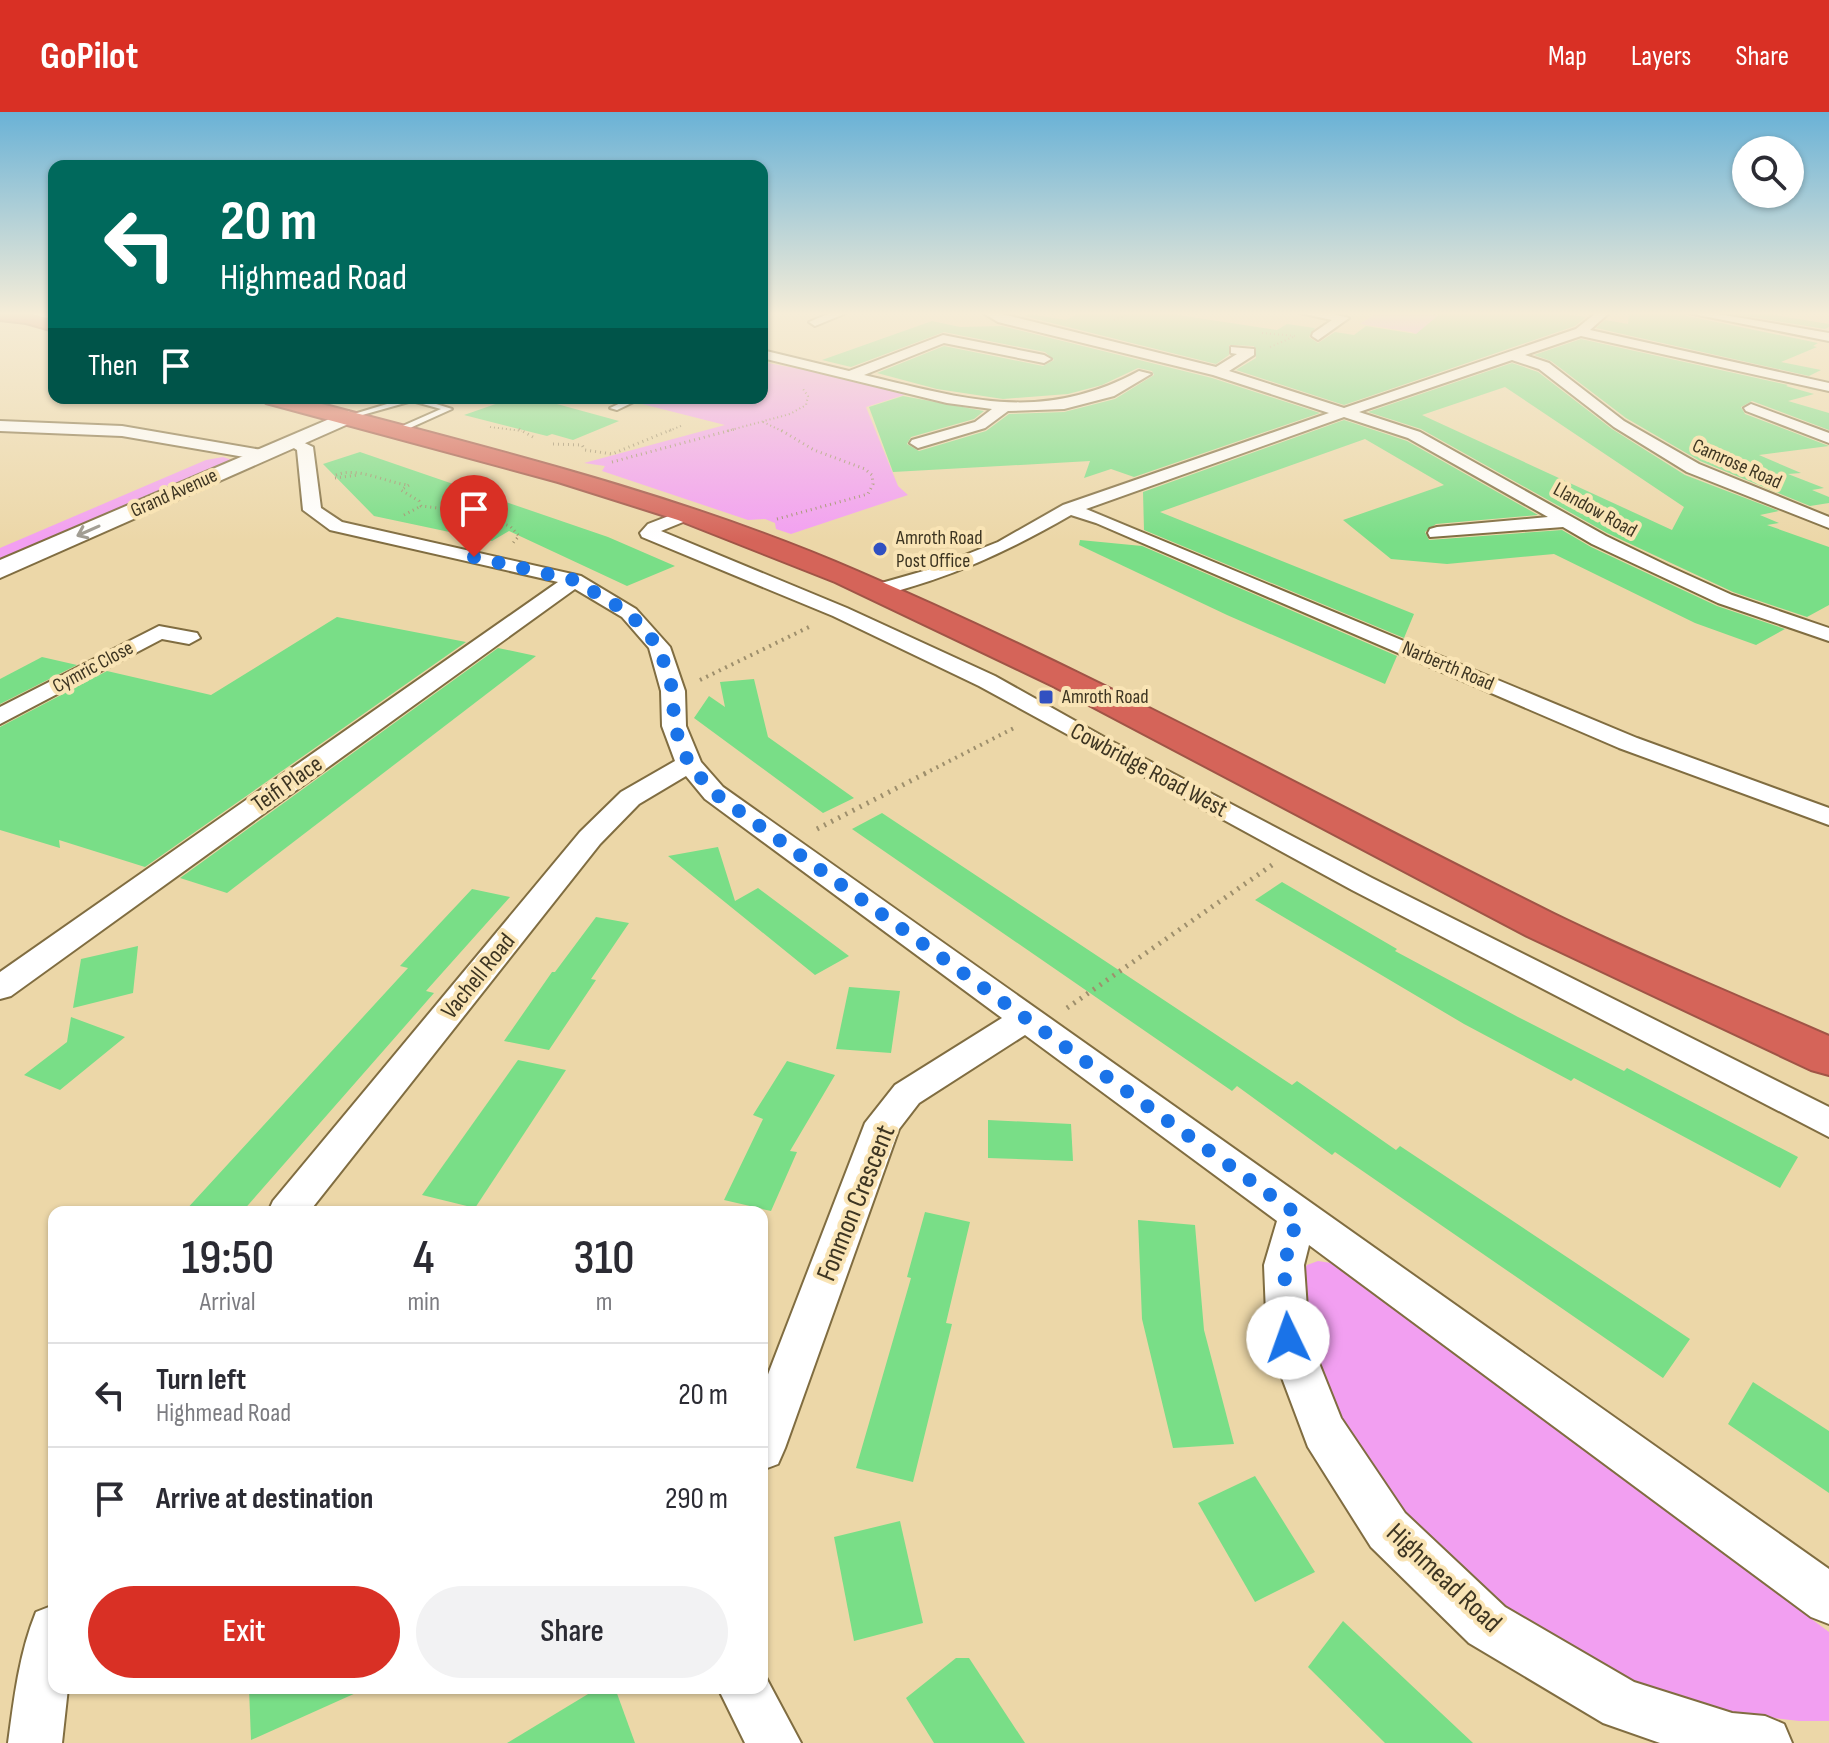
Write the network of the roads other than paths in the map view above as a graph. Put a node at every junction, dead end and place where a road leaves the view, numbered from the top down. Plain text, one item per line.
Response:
1 (910, 389) edge
2 (1116, 389) edge
3 (1272, 389) edge
4 (1413, 389) edge
5 (1574, 389) edge
6 (298, 404) edge
7 (387, 404) edge
8 (430, 404) edge
9 (624, 404) edge
10 (1004, 407) junction
11 (614, 408) dead end
12 (1730, 410) dead end
13 (1344, 412) junction
14 (338, 414) junction
15 (0, 426) edge
16 (18, 427) junction
17 (401, 430) junction
18 (0, 435) edge
19 (926, 437) dead end
20 (1829, 438) edge
21 (292, 442) junction
22 (233, 449) junction
23 (262, 455) junction
24 (1069, 509) junction
25 (687, 514) junction
26 (1567, 521) junction
27 (1829, 523) edge
28 (1437, 533) dead end
29 (14, 538) dead end
30 (0, 570) edge
31 (574, 580) junction
32 (878, 590) junction
33 (1829, 635) edge
34 (189, 638) dead end
35 (0, 717) edge
36 (689, 764) junction
37 (1829, 817) edge
38 (1543, 926) junction
39 (1507, 958) junction
40 (0, 988) edge
41 (1033, 1023) junction
42 (1829, 1057) edge
43 (1829, 1123) edge
44 (292, 1206) edge
45 (1298, 1215) junction
46 (768, 1432) edge
47 (1829, 1599) edge
48 (48, 1653) edge
49 (747, 1694) edge
50 (35, 1743) edge
51 (774, 1743) edge
52 (1765, 1743) edge

1 - 10 street
2 - 10 street
3 - 13 street, Llandow Road
4 - 13 street
5 - 27 street, Camrose Road
6 - 14 highway, Cowbridge Road West
7 - 14 lane
8 - 17 lane
9 - 11 lane
10 - 19 street
12 - 20 street
13 - 24 street
13 - 26 street, Llandow Road
14 - 17 highway, Cowbridge Road West
14 - 21 street, Grand Avenue
14 - 22 street, Grand Avenue
15 - 16 street
16 - 18 street
16 - 22 street
17 - 25 highway, Cowbridge Road West
21 - 23 street, Grand Avenue
21 - 31 street
22 - 23 street
22 - 29 street, Grand Avenue
23 -> 30 street, Grand Avenue
24 - 32 street
24 - 37 street, Narberth Road
25 - 32 highway, Cowbridge Road West
25 - 39 street, Cowbridge Road West
26 - 28 street
26 - 33 street, Llandow Road
31 - 36 street
31 - 40 street, Teifi Place
32 - 38 highway, Cowbridge Road West
34 - 35 street, Cymric Close
36 - 41 street
36 - 44 street, Vachell Road
38 - 39 street
38 - 42 highway, Cowbridge Road West
39 - 43 street, Cowbridge Road West
41 - 45 street
41 - 46 street, Fonmon Crescent
45 - 47 street
45 - 52 street, Highmead Road
48 - 50 street
49 - 51 street

